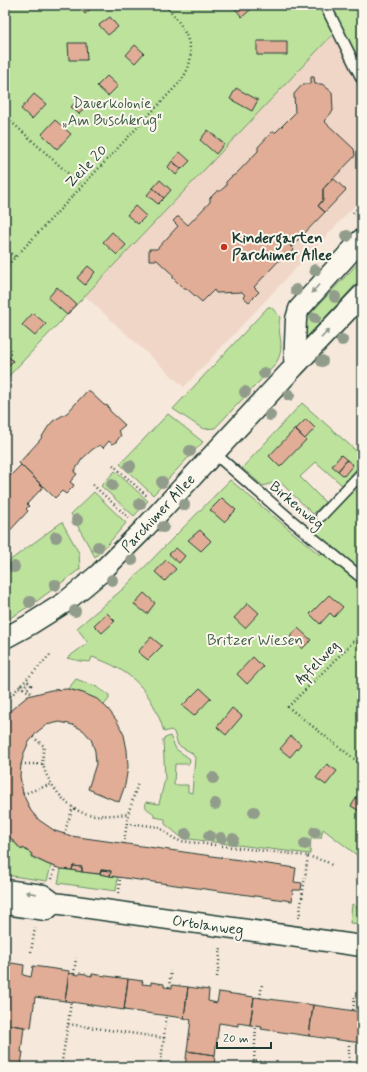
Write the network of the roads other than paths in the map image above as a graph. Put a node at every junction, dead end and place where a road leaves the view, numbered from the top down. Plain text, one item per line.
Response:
1 (325, 5) edge
2 (362, 79) edge
3 (362, 240) edge
4 (362, 295) edge
5 (294, 367) junction
6 (214, 453) junction
7 (362, 473) edge
8 (320, 516) dead end
9 (362, 578) edge
10 (5, 638) edge
11 (5, 890) edge
12 (52, 894) junction
13 (5, 904) edge
14 (362, 946) edge

1 - 2 lane
3 -> 5 street
5 -> 4 street, Parchimer Allee
5 - 6 street, Parchimer Allee
6 - 9 lane, Birkenweg
6 - 10 street, Parchimer Allee
7 - 8 lane
12 -> 11 street, Ortolanweg
12 - 13 street, Ortolanweg
12 - 14 street, Ortolanweg

